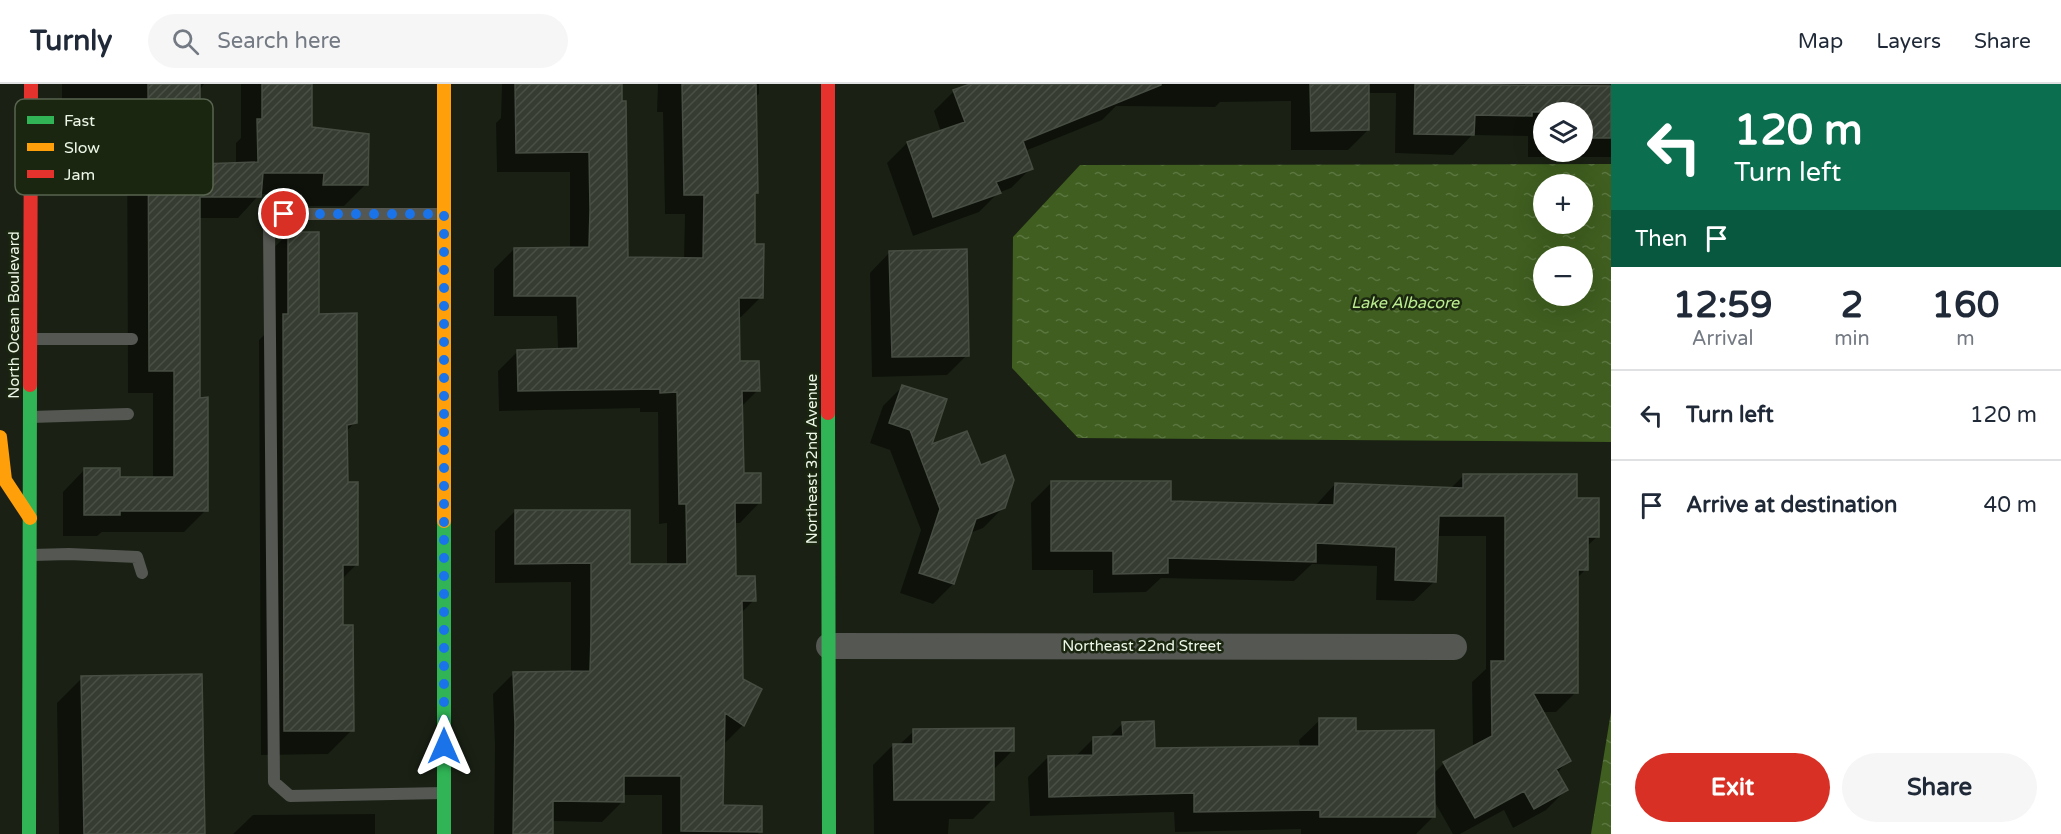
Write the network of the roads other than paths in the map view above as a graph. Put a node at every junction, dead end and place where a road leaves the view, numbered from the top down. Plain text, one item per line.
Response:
1 (444, 84) edge
2 (828, 84) edge
3 (31, 195) edge
4 (444, 214) junction
5 (31, 339) junction
6 (132, 339) dead end
7 (129, 414) dead end
8 (30, 417) junction
9 (0, 437) edge
10 (30, 518) junction
11 (30, 555) junction
12 (142, 573) dead end
13 (829, 646) junction
14 (1454, 647) dead end
15 (444, 793) junction
16 (29, 834) edge
17 (444, 834) edge
18 (830, 834) edge

1 - 4 street
2 - 13 street, Northeast 32nd Avenue
3 - 5 street, North Ocean Boulevard
4 - 15 street
4 - 15 lane
5 - 6 lane
5 - 8 street, North Ocean Boulevard
7 - 8 lane
8 - 10 street, North Ocean Boulevard
9 - 10 street
10 - 11 street, North Ocean Boulevard
11 - 12 lane
11 - 16 street, North Ocean Boulevard
13 - 14 street, Northeast 22nd Street
13 - 18 street, Northeast 32nd Avenue
15 - 17 street

